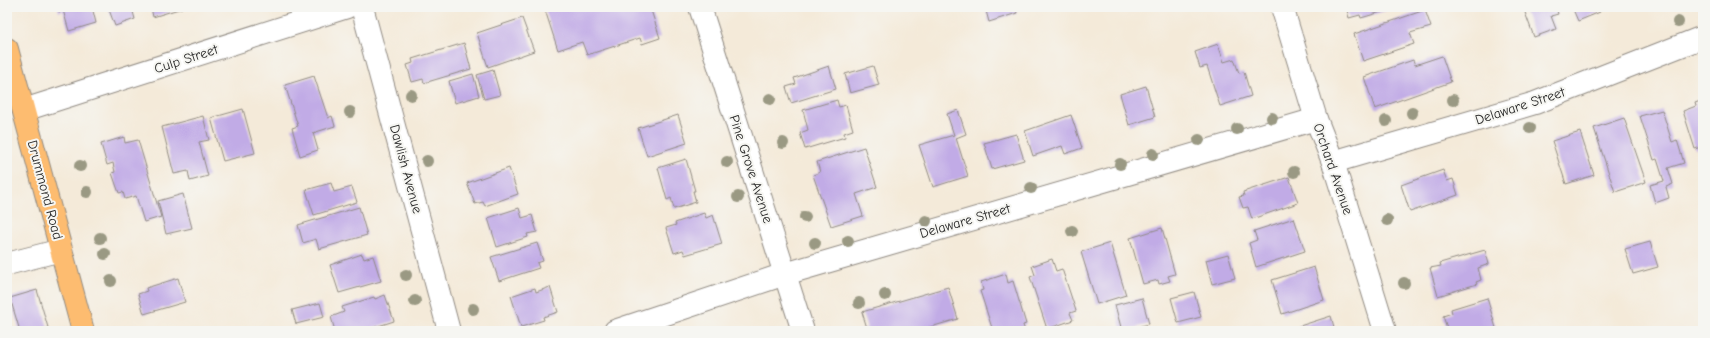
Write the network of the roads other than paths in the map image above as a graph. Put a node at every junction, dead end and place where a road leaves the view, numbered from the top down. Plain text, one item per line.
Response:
1 (347, 7) edge
2 (362, 7) edge
3 (700, 7) edge
4 (1282, 7) edge
5 (1703, 37) edge
6 (7, 50) edge
7 (24, 110) junction
8 (1316, 119) junction
9 (1333, 162) junction
10 (61, 250) junction
11 (7, 264) edge
12 (785, 274) junction
13 (83, 331) edge
14 (449, 331) edge
15 (615, 331) edge
16 (803, 331) edge
17 (1385, 331) edge

1 - 7 street, Culp Street
2 - 14 street, Dawlish Avenue
3 - 12 street, Pine Grove Avenue
4 - 8 street, Orchard Avenue
5 - 9 street, Delaware Street
6 - 7 main road, Drummond Road
7 - 10 main road, Drummond Road
8 - 9 street, Orchard Avenue
8 - 12 street, Delaware Street
9 - 17 street, Orchard Avenue
10 - 11 street
10 - 13 main road, Drummond Road
12 - 15 street, Delaware Street
12 - 16 street, Pine Grove Avenue

